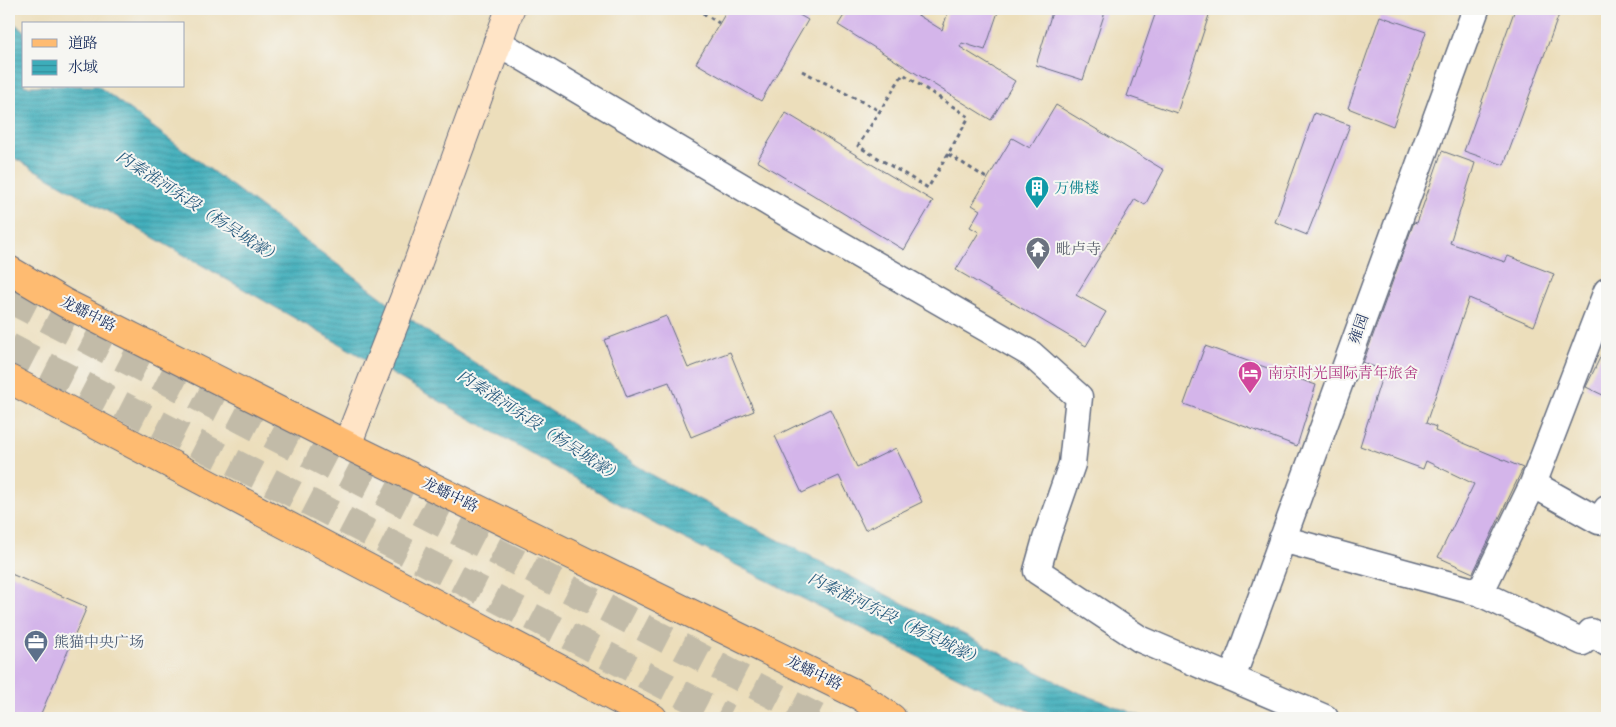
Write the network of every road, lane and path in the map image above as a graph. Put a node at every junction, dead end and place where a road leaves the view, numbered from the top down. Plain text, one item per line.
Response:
1 (510, 9) edge
2 (696, 9) edge
3 (1476, 9) edge
4 (719, 23) dead end
5 (497, 42) junction
6 (802, 71) dead end
7 (880, 111) junction
8 (948, 154) junction
9 (988, 179) dead end
10 (9, 270) edge
11 (1607, 291) edge
12 (9, 292) edge
13 (65, 304) junction
14 (15, 380) edge
15 (347, 445) junction
16 (1534, 484) junction
17 (1607, 509) edge
18 (1282, 539) junction
19 (1480, 593) junction
20 (1607, 643) edge
21 (1232, 678) junction
22 (653, 718) edge
23 (892, 718) edge
24 (1325, 718) edge

1 - 5 street
2 - 4 path
3 - 18 street, 雍园
5 - 15 street
5 - 21 street
6 - 7 path
7 - 8 path
7 - 8 path
8 - 9 path
10 - 13 main road, 龙蟠中路
11 - 16 street
12 - 13 main road
13 - 15 main road, 龙蟠中路
14 - 22 main road
15 - 23 main road, 龙蟠中路
16 - 17 street
16 - 19 street
18 - 19 street
18 - 21 street, 雍园
19 - 20 street
21 - 24 street

